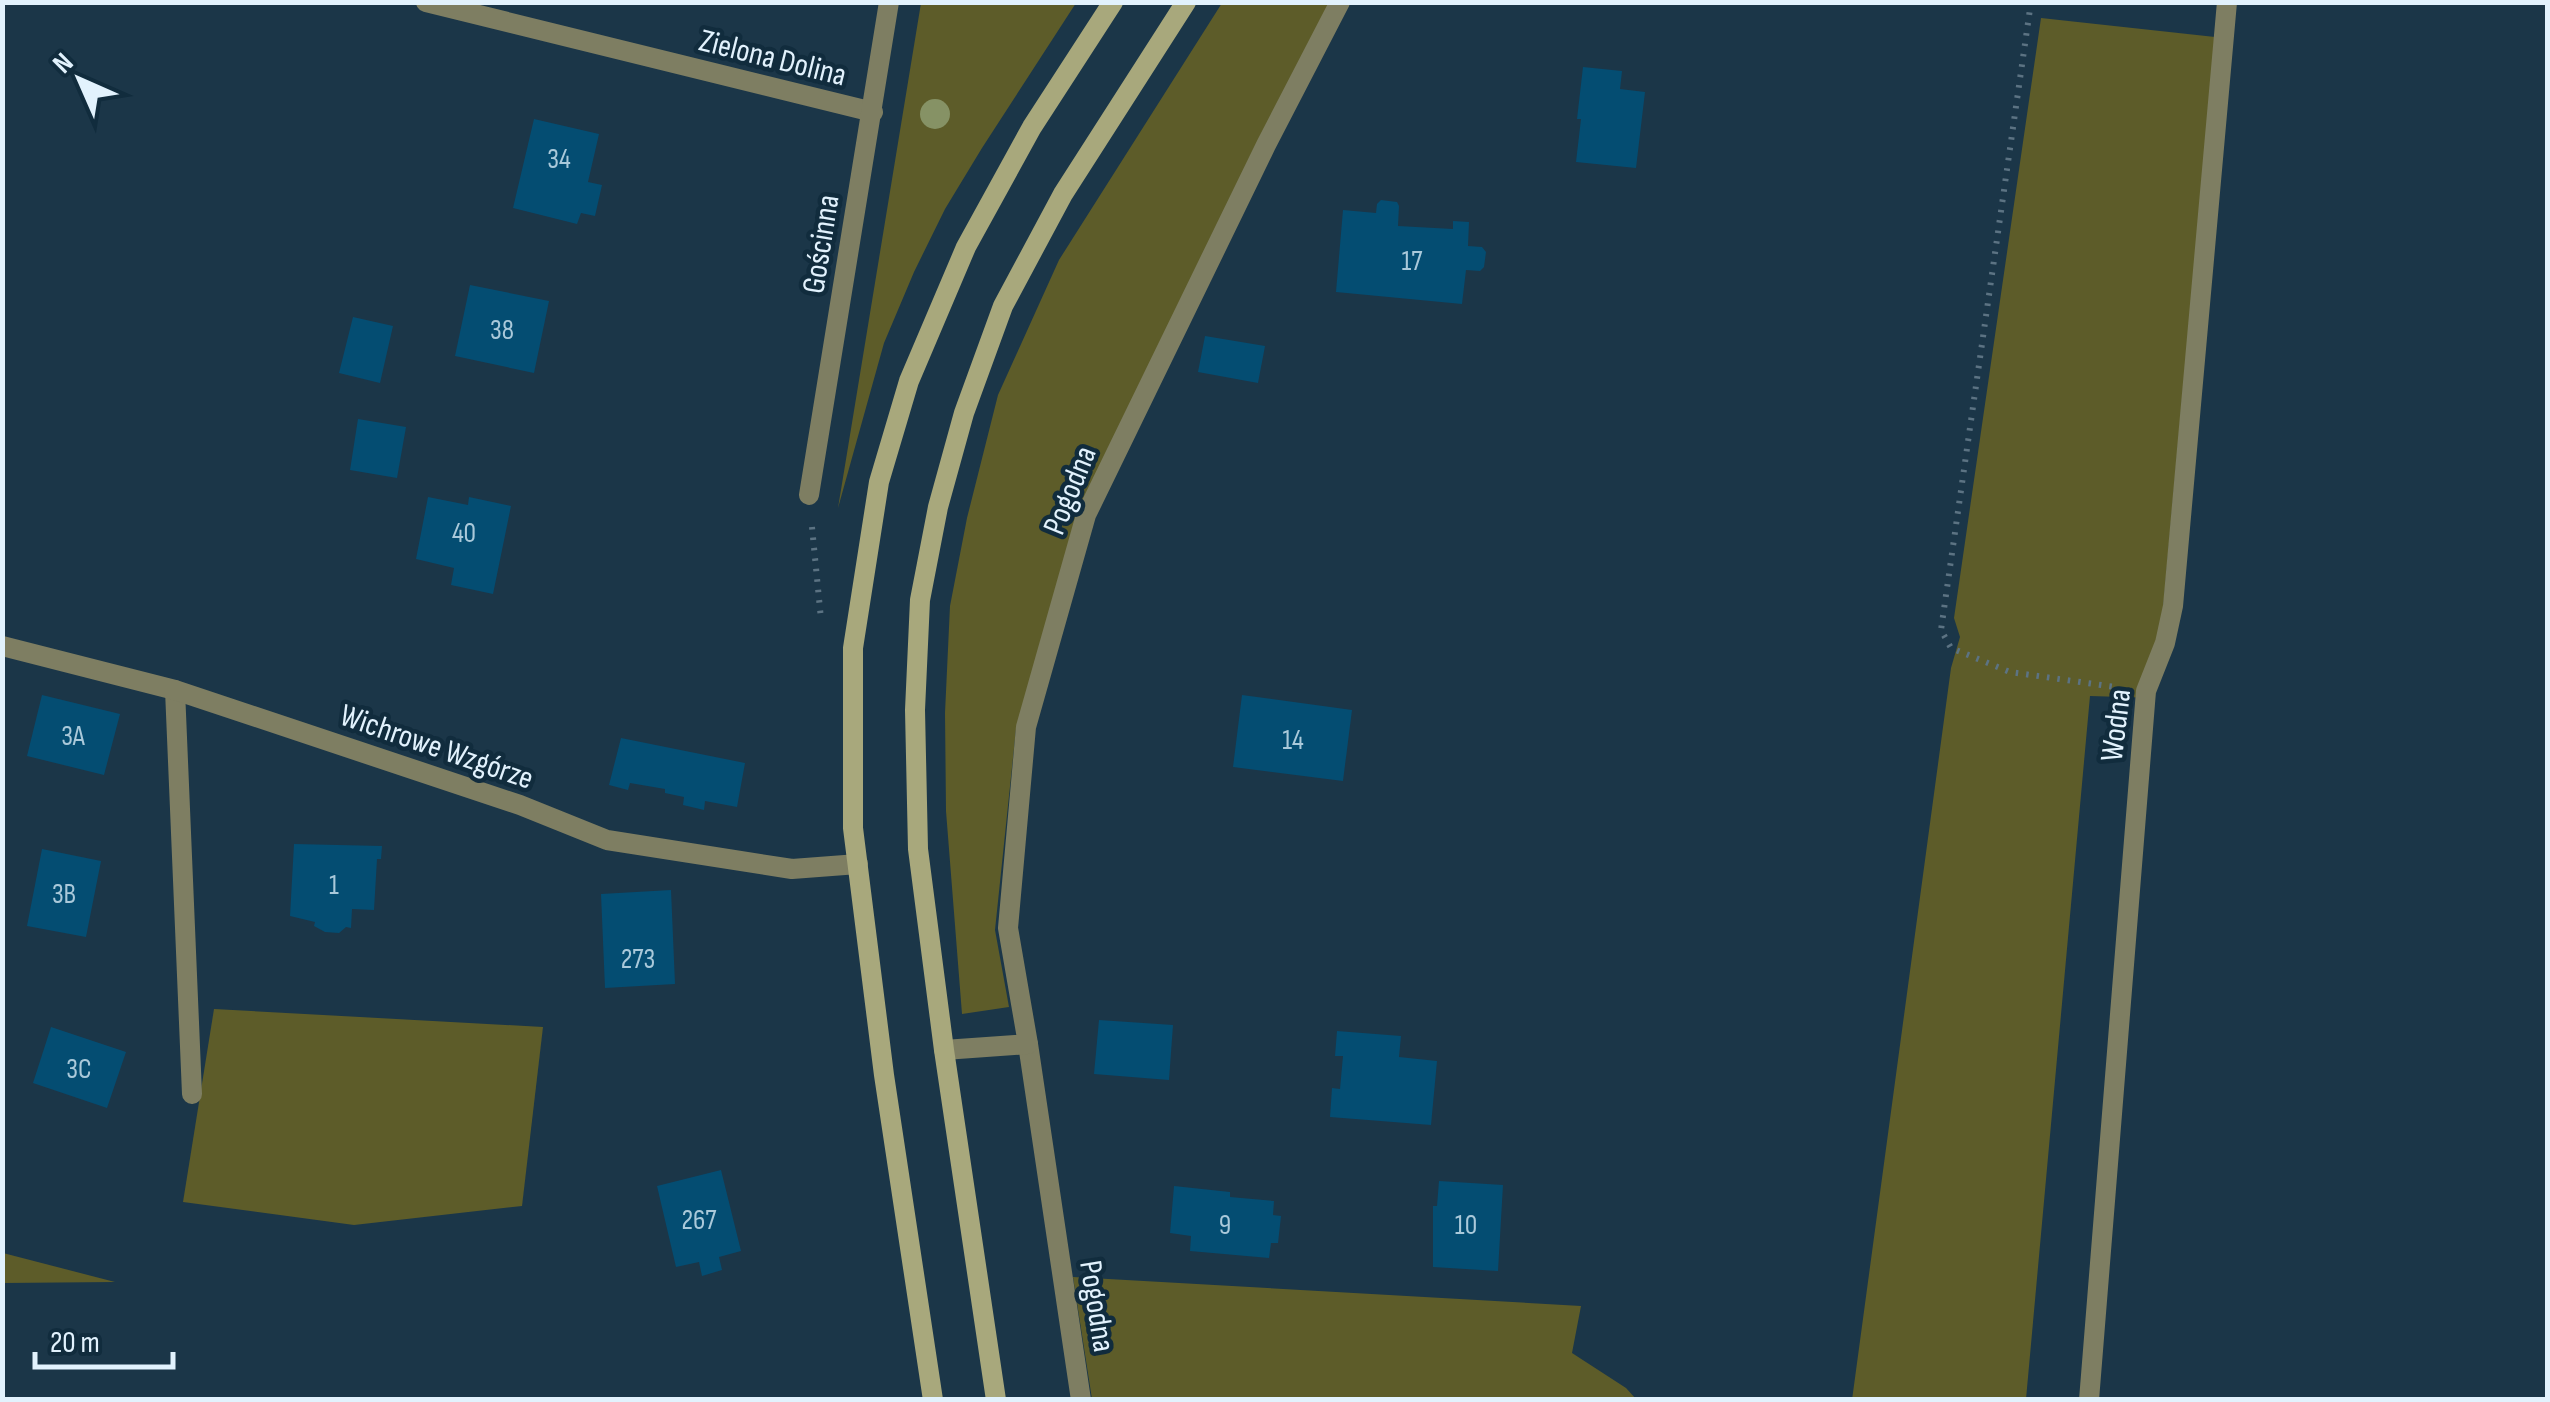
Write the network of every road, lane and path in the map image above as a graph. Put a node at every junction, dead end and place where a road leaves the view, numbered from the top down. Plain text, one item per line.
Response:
1 (426, 2) edge
2 (890, 2) edge
3 (1112, 2) edge
4 (1186, 2) edge
5 (1340, 2) edge
6 (2030, 2) edge
7 (2228, 2) edge
8 (873, 112) junction
9 (809, 496) joint
10 (822, 630) dead end
11 (2, 646) edge
12 (175, 690) junction
13 (2146, 691) junction
14 (858, 864) junction
15 (1028, 1044) junction
16 (944, 1050) junction
17 (192, 1094) dead end
18 (932, 1400) edge
19 (996, 1400) edge
20 (1081, 1400) edge
21 (2089, 1400) edge

1 - 8 street, Zielona Dolina
2 - 8 street, Gościnna
3 - 14 main road
4 - 16 main road
5 - 15 street, Pogodna
6 - 13 path
7 - 13 street, Wodna
8 - 9 street, Gościnna
9 - 10 path
11 - 12 street, Wichrowe Wzgórze
12 - 14 street, Wichrowe Wzgórze
12 - 17 street
13 - 21 street, Wodna
14 - 18 main road
15 - 16 street
15 - 20 street, Pogodna
16 - 19 main road

